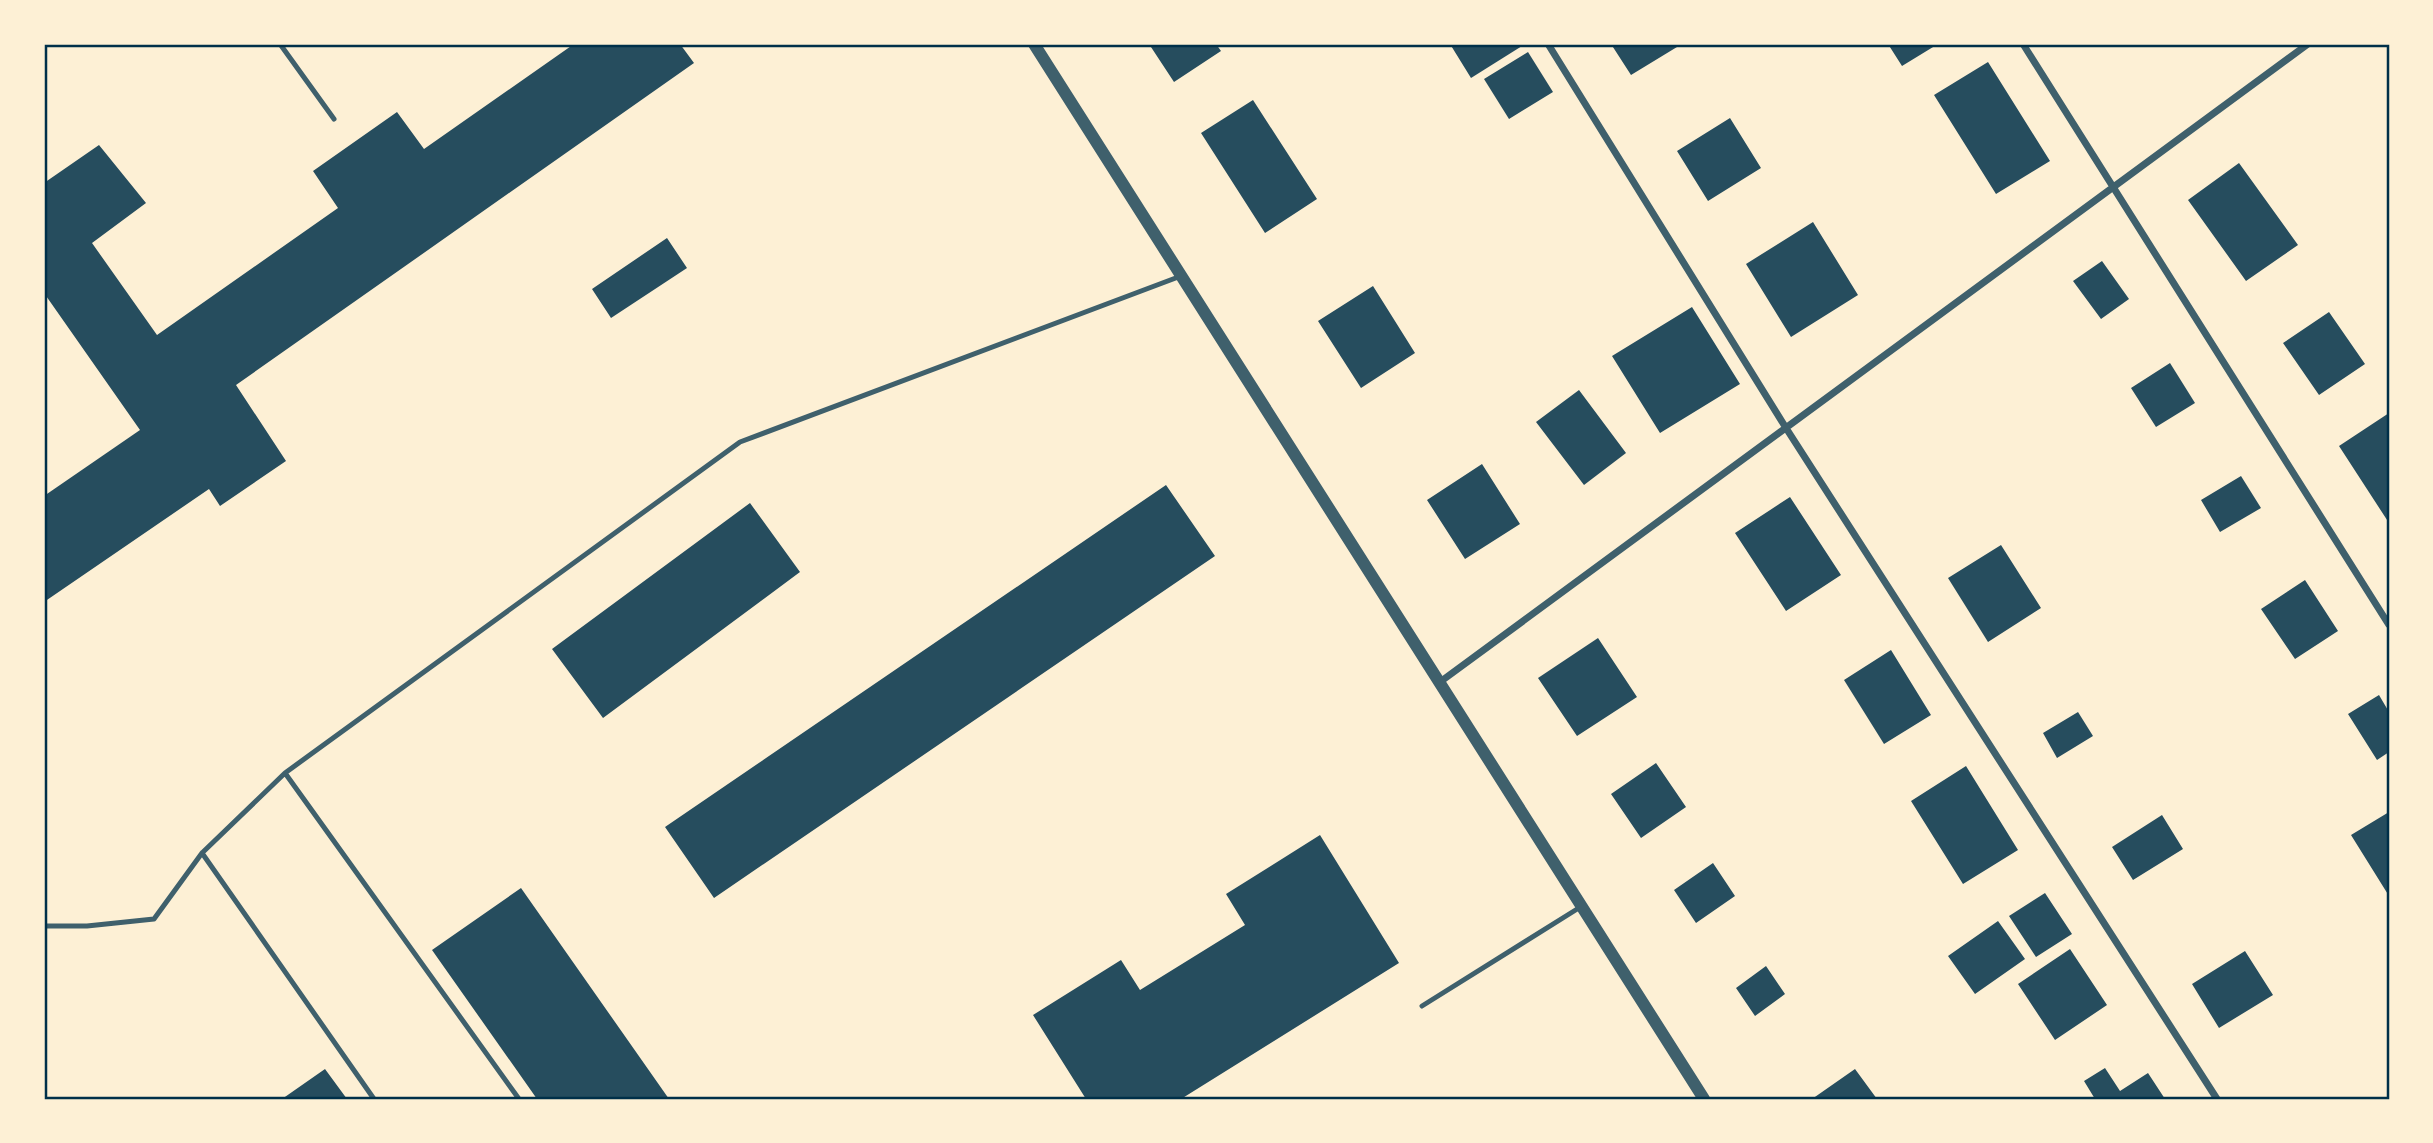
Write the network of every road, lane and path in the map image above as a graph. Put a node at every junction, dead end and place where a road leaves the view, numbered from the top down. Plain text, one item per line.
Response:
1 (280, 44) edge
2 (1034, 44) edge
3 (1548, 44) edge
4 (2023, 44) edge
5 (2308, 44) edge
6 (334, 119) dead end
7 (2113, 188) junction
8 (1181, 276) junction
9 (1786, 428) junction
10 (2389, 625) edge
11 (1440, 682) junction
12 (285, 773) junction
13 (202, 853) junction
14 (1581, 906) junction
15 (44, 926) edge
16 (1422, 1006) dead end
17 (374, 1099) edge
18 (519, 1099) edge
19 (1704, 1099) edge
20 (2217, 1099) edge

1 - 6 lane
2 - 8 street
3 - 9 street
4 - 7 street
5 - 7 street
7 - 9 street
7 - 10 street
8 - 11 street
8 - 12 lane
9 - 11 street
9 - 20 street
11 - 14 street
12 - 13 lane
12 - 18 lane
13 - 15 lane
13 - 17 lane
14 - 16 lane
14 - 19 street

